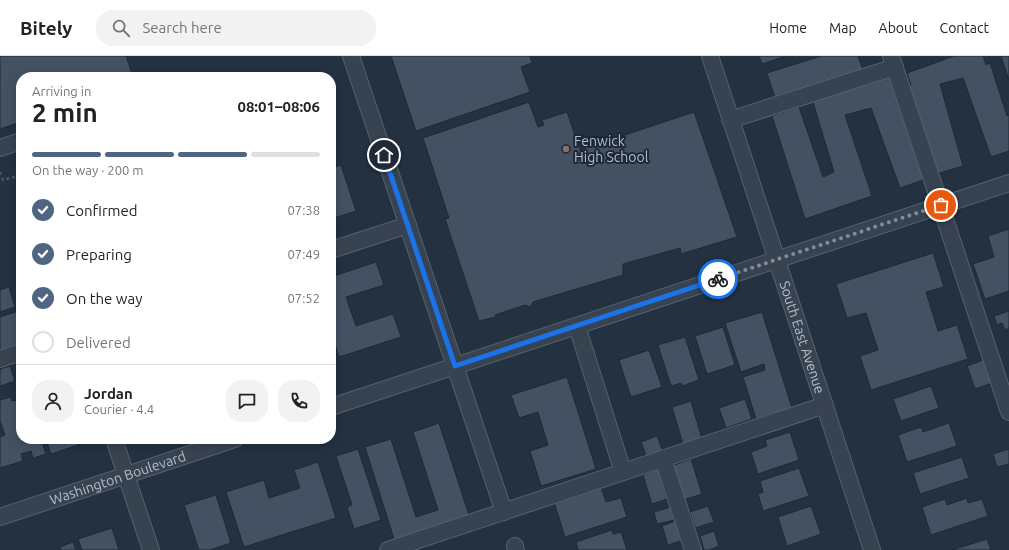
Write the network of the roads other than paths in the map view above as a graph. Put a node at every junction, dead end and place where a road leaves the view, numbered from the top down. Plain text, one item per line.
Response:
1 (351, 56) edge
2 (710, 56) edge
3 (893, 62) edge
4 (730, 120) junction
5 (16, 143) edge
6 (0, 148) edge
7 (1009, 183) edge
8 (941, 205) junction
9 (408, 225) junction
10 (336, 248) edge
11 (777, 260) junction
12 (576, 326) junction
13 (16, 354) edge
14 (0, 359) edge
15 (455, 366) junction
16 (336, 405) edge
17 (825, 405) junction
18 (1009, 412) edge
19 (116, 444) edge
20 (220, 444) edge
21 (663, 459) junction
22 (623, 472) junction
23 (126, 475) junction
24 (504, 512) junction
25 (0, 517) edge
26 (151, 550) edge
27 (388, 550) edge
28 (693, 550) edge
29 (872, 550) edge

1 - 9 street
2 - 4 street, South East Avenue
3 - 4 street
3 - 8 street
4 - 11 street, South East Avenue
5 - 6 street
7 - 8 street
8 - 11 street
8 - 18 street
9 - 10 street
9 - 15 street
11 - 12 street
11 - 17 street, South East Avenue
12 - 15 street
12 - 22 street
13 - 14 street
15 - 16 street
15 - 24 street
17 - 21 street
17 - 29 street, South East Avenue
19 - 23 street
20 - 23 street, Washington Boulevard
21 - 22 street
21 - 28 street
22 - 24 street
23 - 25 street, Washington Boulevard
23 - 26 street
24 - 27 street

